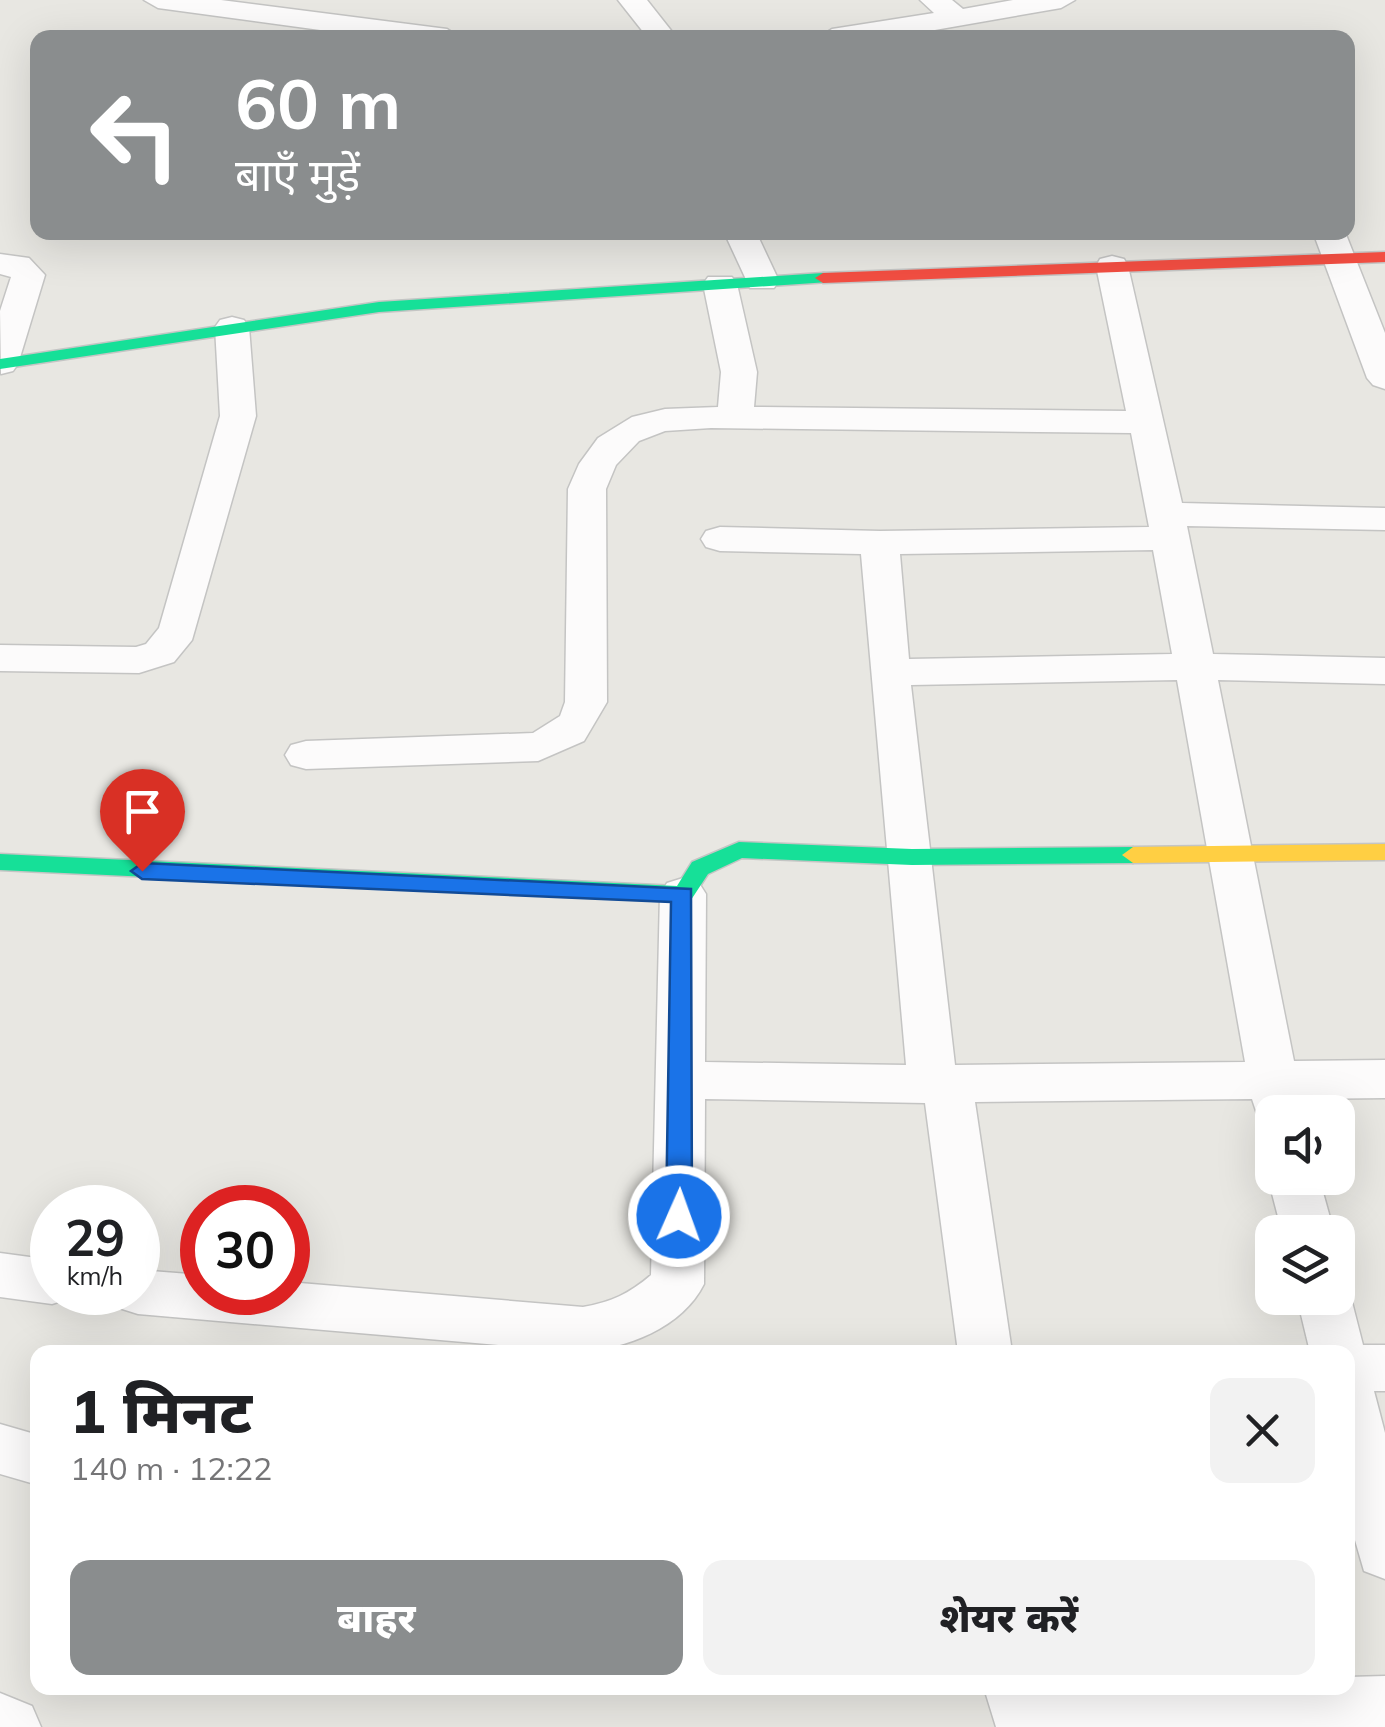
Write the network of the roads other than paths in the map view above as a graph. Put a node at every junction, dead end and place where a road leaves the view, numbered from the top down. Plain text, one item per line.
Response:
1 (158, 0) edge
2 (632, 0) edge
3 (934, 0) edge
4 (1061, 0) edge
5 (326, 10) edge
6 (958, 18) junction
7 (412, 30) edge
8 (657, 30) edge
9 (882, 30) edge
10 (744, 240) edge
11 (1336, 246) edge
12 (1385, 258) edge
13 (0, 264) edge
14 (1112, 266) junction
15 (762, 281) junction
16 (720, 284) junction
17 (232, 327) junction
18 (0, 364) edge
19 (1385, 378) edge
20 (735, 418) junction
21 (1146, 422) junction
22 (1385, 520) edge
23 (1168, 526) junction
24 (720, 539) dead end
25 (880, 543) junction
26 (0, 658) edge
27 (1196, 667) junction
28 (1385, 671) edge
29 (889, 672) junction
30 (306, 756) dead end
31 (1232, 852) junction
32 (1385, 852) edge
33 (912, 857) junction
34 (0, 862) edge
35 (683, 894) junction
36 (1385, 1079) edge
37 (683, 1080) junction
38 (940, 1084) junction
39 (1274, 1095) edge
40 (0, 1275) edge
41 (30, 1279) edge
42 (160, 1294) edge
43 (1328, 1315) edge
44 (985, 1345) edge
45 (1335, 1345) edge
46 (1355, 1368) edge
47 (1385, 1368) edge
48 (1355, 1426) edge
49 (0, 1449) edge
50 (30, 1458) edge
51 (1385, 1552) edge
52 (1017, 1695) edge
53 (1385, 1706) edge
54 (0, 1723) edge
55 (10, 1727) edge
56 (1027, 1727) edge
57 (1044, 1727) edge

1 - 5 street
2 - 8 street
3 - 6 street
4 - 6 street
5 - 7 street
6 - 9 street
10 - 15 street
11 - 12 street
11 - 14 street
11 - 19 street
13 - 18 street
14 - 15 street
14 - 21 street
15 - 16 street
16 - 17 street
16 - 20 street
17 - 18 street
17 - 26 street
20 - 21 street
20 - 30 street
21 - 23 street
22 - 23 street
23 - 25 street
23 - 27 street
24 - 25 street
25 - 29 street
27 - 28 street
27 - 29 street
27 - 31 street
29 - 33 street
31 - 32 street
31 - 33 street
31 - 39 street
33 - 35 street
33 - 38 street
34 - 35 street
35 - 37 street
36 - 39 street
37 - 38 street
37 - 42 street
38 - 39 street
38 - 44 street
40 - 41 street
43 - 45 street
46 - 47 street
48 - 51 street
49 - 50 street
52 - 56 street
53 - 57 street
54 - 55 street

